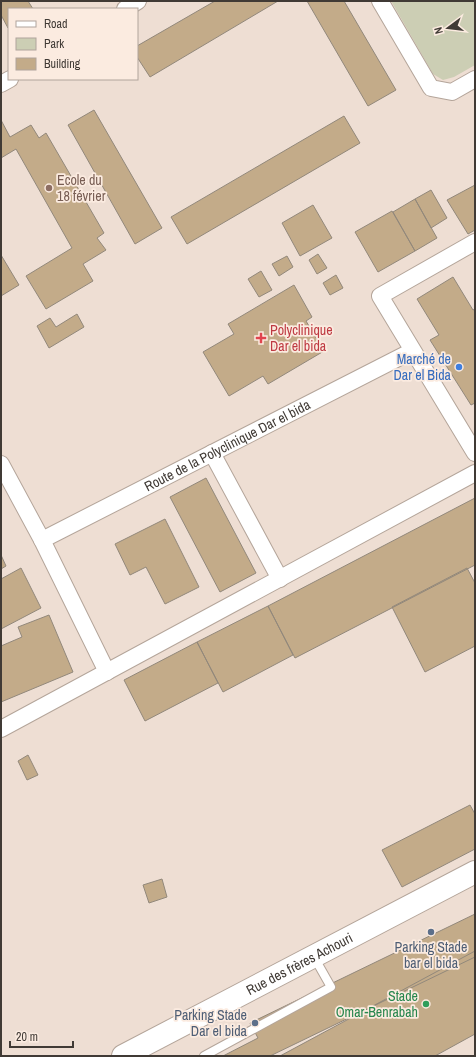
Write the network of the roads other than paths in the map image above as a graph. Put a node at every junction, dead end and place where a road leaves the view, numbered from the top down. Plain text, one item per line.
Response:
1 (138, 1) edge
2 (380, 1) edge
3 (127, 8) edge
4 (475, 79) edge
5 (473, 248) edge
6 (412, 351) junction
7 (212, 453) junction
8 (475, 453) edge
9 (1, 464) edge
10 (475, 473) edge
11 (42, 540) junction
12 (280, 578) junction
13 (106, 672) junction
14 (1, 729) edge
15 (475, 872) edge
16 (314, 956) junction
17 (123, 1056) edge
18 (204, 1056) edge

1 - 3 street
2 - 4 street
5 - 6 street
6 - 7 street, Route de la Polyclinique Dar el bida
6 - 8 street
7 - 11 street, Route de la Polyclinique Dar el bida
7 - 12 street
9 - 11 street
10 - 12 street
11 - 13 street
12 - 13 street
13 - 14 street
15 - 16 street, Rue des frères Achouri
16 - 17 street, Rue des frères Achouri
16 - 18 lane

